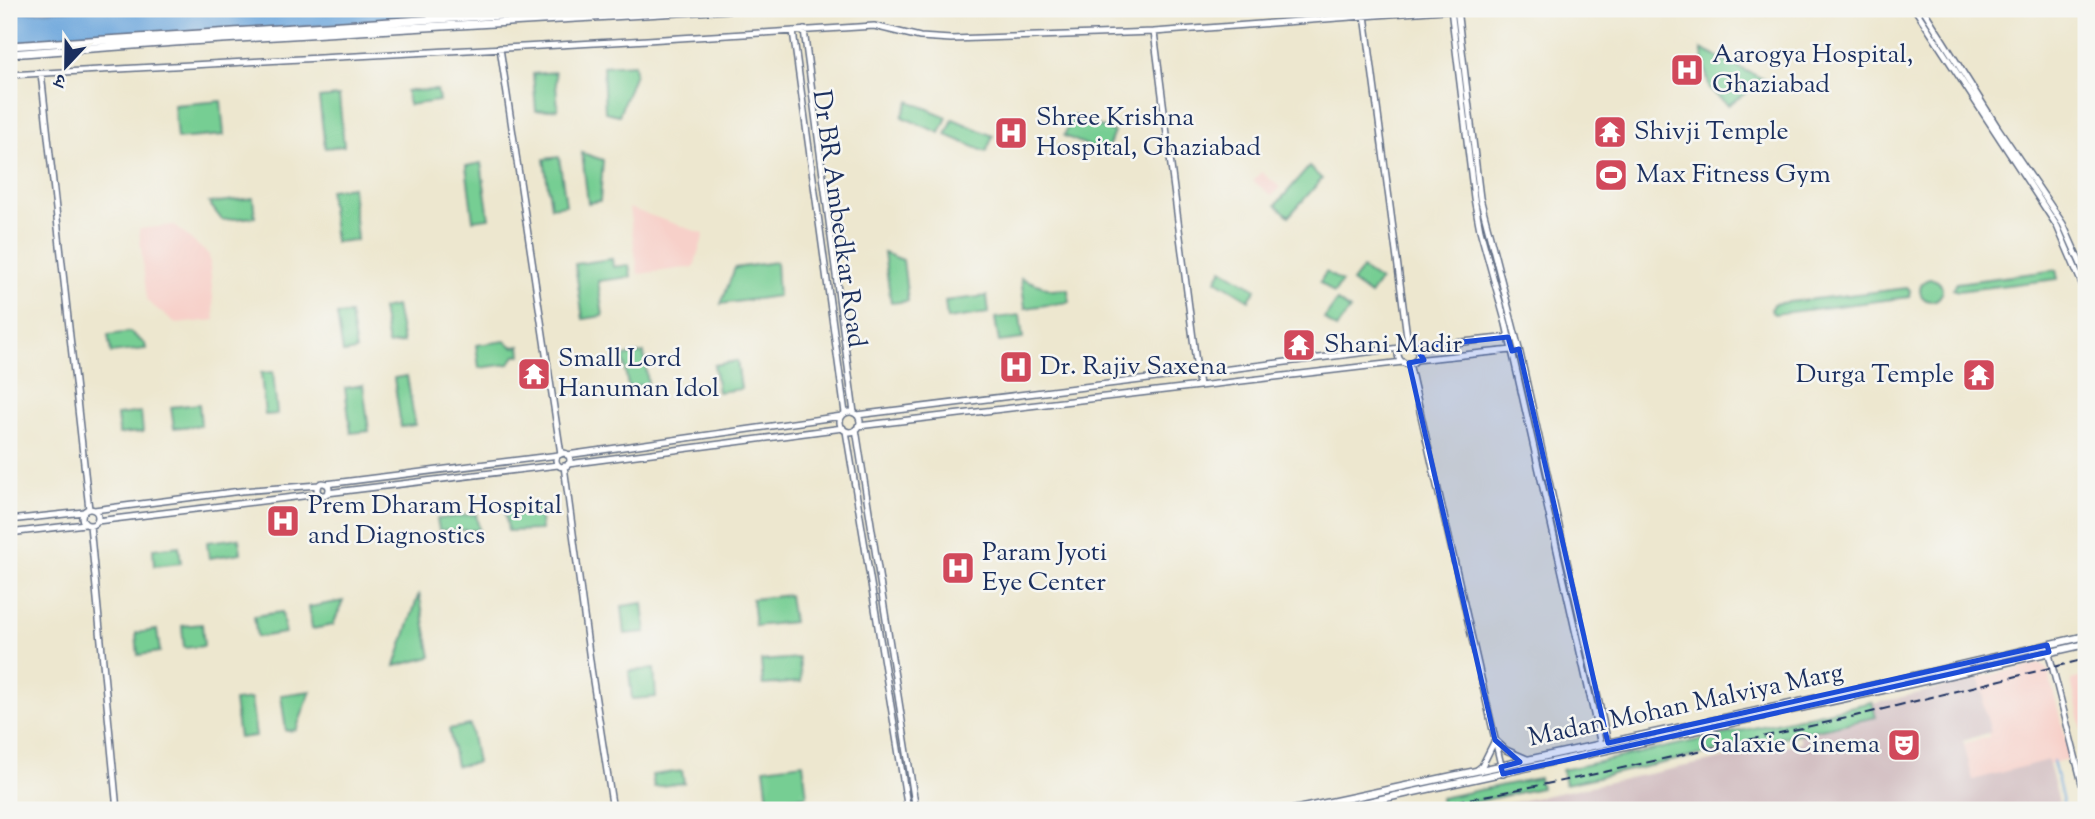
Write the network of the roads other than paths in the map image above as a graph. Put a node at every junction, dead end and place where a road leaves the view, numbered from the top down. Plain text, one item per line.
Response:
1 (596, 9) edge
2 (730, 9) edge
3 (1451, 9) edge
4 (1457, 9) edge
5 (1915, 9) edge
6 (1923, 9) edge
7 (1365, 15) junction
8 (804, 30) junction
9 (793, 31) junction
10 (1154, 32) junction
11 (9, 46) edge
12 (500, 48) junction
13 (9, 54) edge
14 (41, 73) junction
15 (9, 75) edge
16 (2080, 263) junction
17 (2073, 264) junction
18 (2084, 277) edge
19 (2086, 293) edge
20 (1512, 337) junction
21 (1408, 344) junction
22 (1415, 347) junction
23 (1400, 348) junction
24 (1515, 350) junction
25 (1409, 362) junction
26 (1198, 373) junction
27 (1199, 386) junction
28 (856, 414) junction
29 (843, 415) junction
30 (857, 428) junction
31 (844, 430) junction
32 (562, 454) junction
33 (563, 465) junction
34 (326, 484) junction
35 (318, 485) junction
36 (327, 493) junction
37 (319, 494) junction
38 (89, 510) junction
39 (9, 520) edge
40 (97, 521) junction
41 (88, 524) junction
42 (9, 533) edge
43 (2086, 636) edge
44 (2086, 644) edge
45 (2048, 649) junction
46 (1495, 740) junction
47 (1605, 744) junction
48 (1531, 760) junction
49 (1502, 770) junction
50 (1474, 772) junction
51 (2086, 799) edge
52 (117, 810) edge
53 (613, 810) edge
54 (908, 810) edge
55 (916, 810) edge
56 (1293, 810) edge
57 (1331, 810) edge

1 - 11 highway
2 - 13 highway
3 - 4 street
3 - 7 street
3 - 20 street
4 - 20 street
5 - 17 street
6 - 16 street
7 - 10 street
7 - 21 street
8 - 9 street
8 - 10 street
8 - 28 street, Dr BR Ambedkar Road
9 - 12 street
9 - 29 street, Dr BR Ambedkar Road
10 - 26 street
12 - 14 street
12 - 32 street
14 - 15 street
14 - 38 street
16 - 17 street
16 - 18 street
17 - 18 street
18 - 19 street
20 - 22 street
20 - 24 street
21 - 22 street
21 - 23 street
22 - 25 street
23 - 25 street
23 - 26 street
24 - 25 street
24 - 47 street
25 - 27 street
25 - 46 street
26 - 27 street
26 - 28 street
27 - 30 street
28 - 29 street
28 - 30 street
29 - 31 street
29 - 32 street
30 - 31 street
30 - 55 street
31 - 33 street
31 - 54 street
32 - 33 street
32 - 33 street
32 - 34 street
33 - 36 street
33 - 53 street
34 - 35 street
34 - 36 street
35 - 37 street
35 - 38 street
36 - 37 street
37 - 40 street
38 - 39 street
38 - 40 street
38 - 41 street
40 - 41 street
41 - 42 street
41 - 52 street
43 - 45 main road, Madan Mohan Malviya Marg
44 - 45 main road, Madan Mohan Malviya Marg
45 - 47 main road, Madan Mohan Malviya Marg
45 - 49 main road, Madan Mohan Malviya Marg
45 - 51 street
46 - 48 street
46 - 49 street
46 - 50 street
47 - 48 main road, Madan Mohan Malviya Marg
48 - 49 main road, Madan Mohan Malviya Marg
49 - 50 main road, Madan Mohan Malviya Marg
49 - 57 main road, Madan Mohan Malviya Marg
50 - 56 main road, Madan Mohan Malviya Marg

